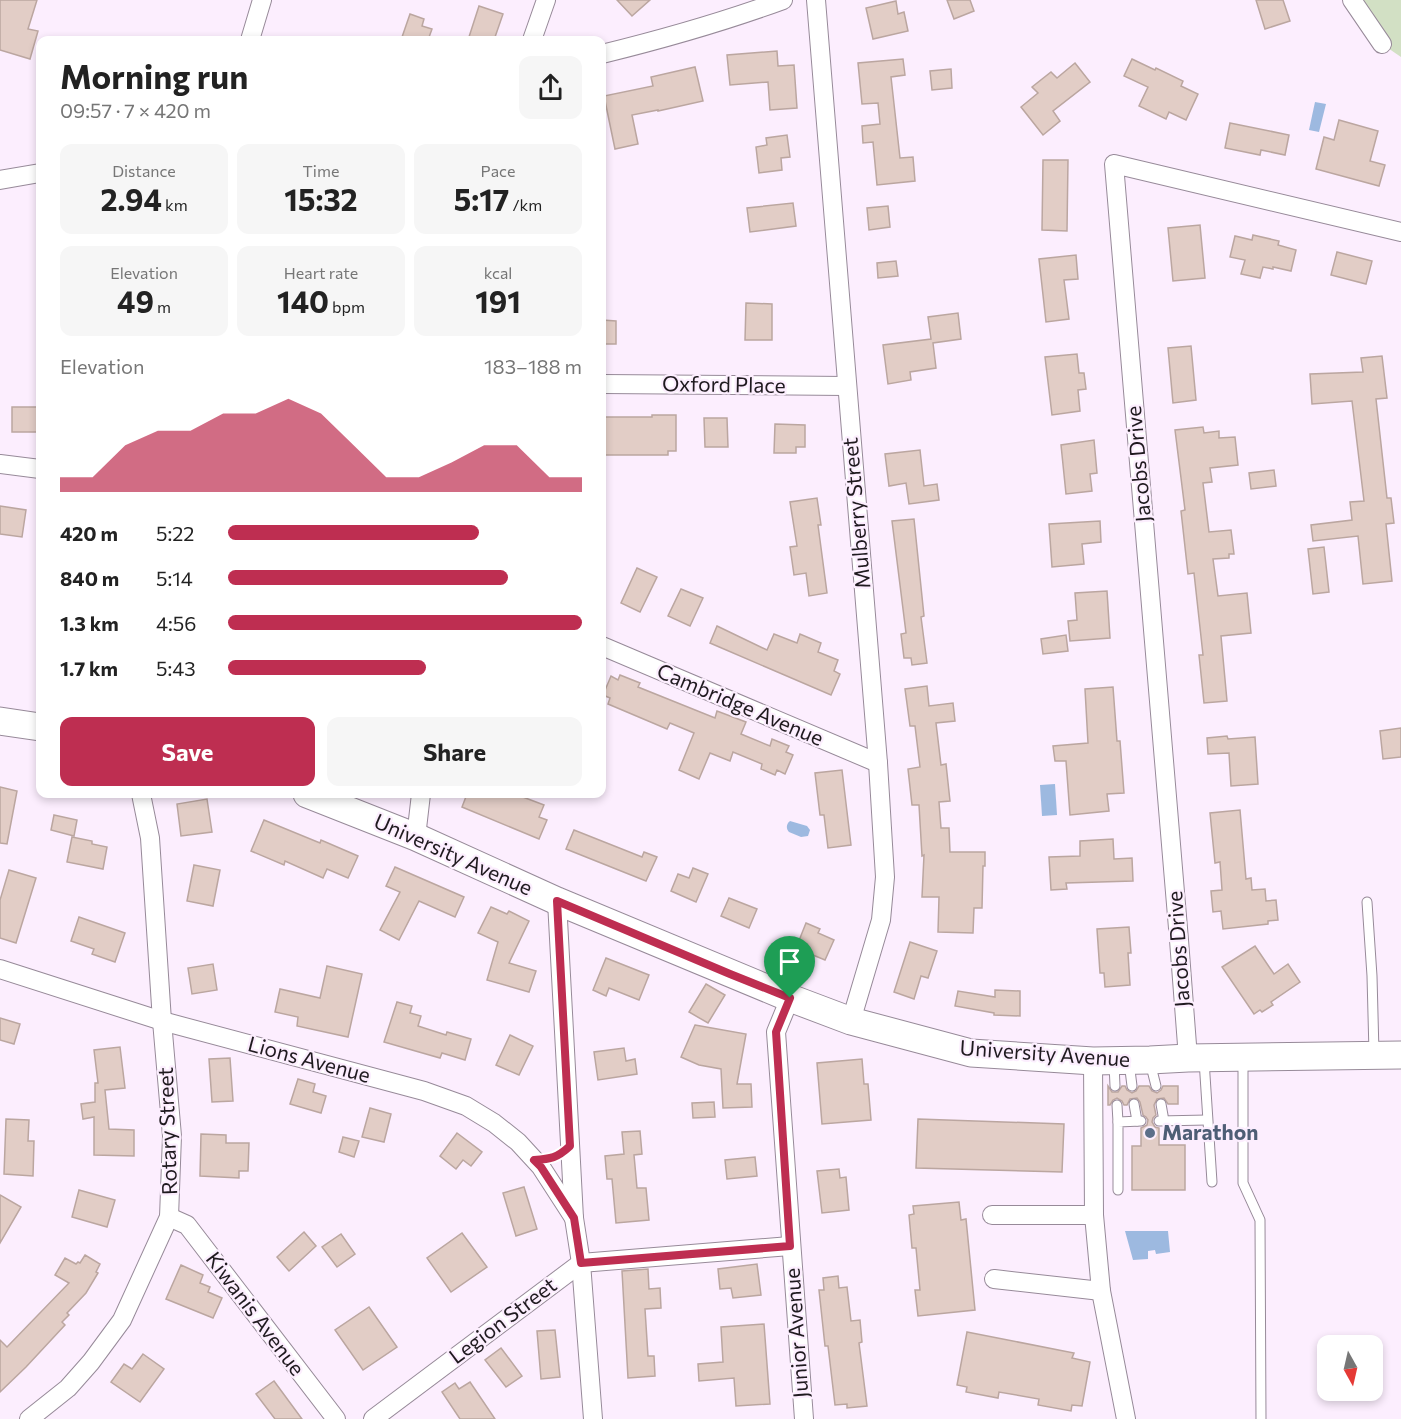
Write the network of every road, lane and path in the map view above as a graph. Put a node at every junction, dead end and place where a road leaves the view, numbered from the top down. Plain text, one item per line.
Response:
1 (262, 0) edge
2 (546, 0) edge
3 (783, 0) edge
4 (816, 0) edge
5 (1352, 0) edge
6 (251, 36) edge
7 (533, 36) edge
8 (1382, 44) dead end
9 (606, 53) edge
10 (36, 174) edge
11 (0, 180) edge
12 (1401, 232) edge
13 (606, 384) edge
14 (846, 386) junction
15 (0, 465) edge
16 (36, 469) edge
17 (606, 648) edge
18 (0, 721) edge
19 (36, 726) edge
20 (878, 763) junction
21 (143, 798) edge
22 (317, 798) edge
23 (421, 798) edge
24 (416, 837) junction
25 (557, 901) junction
26 (1367, 902) dead end
27 (0, 969) edge
28 (790, 998) junction
29 (851, 1021) junction
30 (162, 1022) junction
31 (1374, 1055) junction
32 (1401, 1055) edge
33 (1243, 1057) junction
34 (1196, 1058) junction
35 (1122, 1069) junction
36 (1156, 1086) dead end
37 (1134, 1104) dead end
38 (1161, 1104) dead end
39 (1117, 1105) dead end
40 (1207, 1120) junction
41 (1118, 1122) junction
42 (570, 1146) junction
43 (534, 1160) junction
44 (1212, 1182) dead end
45 (1118, 1190) dead end
46 (992, 1215) dead end
47 (1094, 1215) junction
48 (169, 1218) junction
49 (574, 1218) junction
50 (790, 1246) junction
51 (581, 1263) junction
52 (994, 1280) dead end
53 (1101, 1292) junction
54 (29, 1419) edge
55 (336, 1419) edge
56 (373, 1419) edge
57 (593, 1419) edge
58 (804, 1419) edge
59 (1126, 1419) edge
60 (1261, 1419) edge

1 - 6 street
2 - 7 street
3 - 9 street
4 - 14 street, Mulberry Street
5 - 8 street
10 - 11 street
12 - 34 street, Jacobs Drive
13 - 14 street, Oxford Place
14 - 20 street, Mulberry Street
15 - 16 street
17 - 20 street, Cambridge Avenue
18 - 19 street
20 - 29 street, Mulberry Street
21 - 30 street, Rotary Street
22 - 24 street, University Avenue
23 - 24 street
24 - 25 street, University Avenue
25 - 28 street, University Avenue
25 - 42 street
26 - 31 lane
27 - 30 street, Lions Avenue
28 - 29 street, University Avenue
28 - 50 street, Junior Avenue
29 - 35 street, University Avenue
30 - 43 street, Lions Avenue
30 - 48 street, Rotary Street
31 - 32 street, University Avenue
31 - 33 street, University Avenue
33 - 34 street, University Avenue
33 - 60 lane
34 - 35 street, University Avenue
34 - 40 lane
35 - 36 lane
35 - 47 street
37 - 41 lane
38 - 40 lane
39 - 41 lane
40 - 44 lane
41 - 45 lane
42 - 43 street
42 - 49 street
43 - 49 street, Lions Avenue
46 - 47 street
47 - 53 street
48 - 54 street, Rotary Street
48 - 55 street, Kiwanis Avenue
49 - 51 street
50 - 51 street
50 - 58 street, Junior Avenue
51 - 56 street, Legion Street
51 - 57 street
52 - 53 street
53 - 59 street

